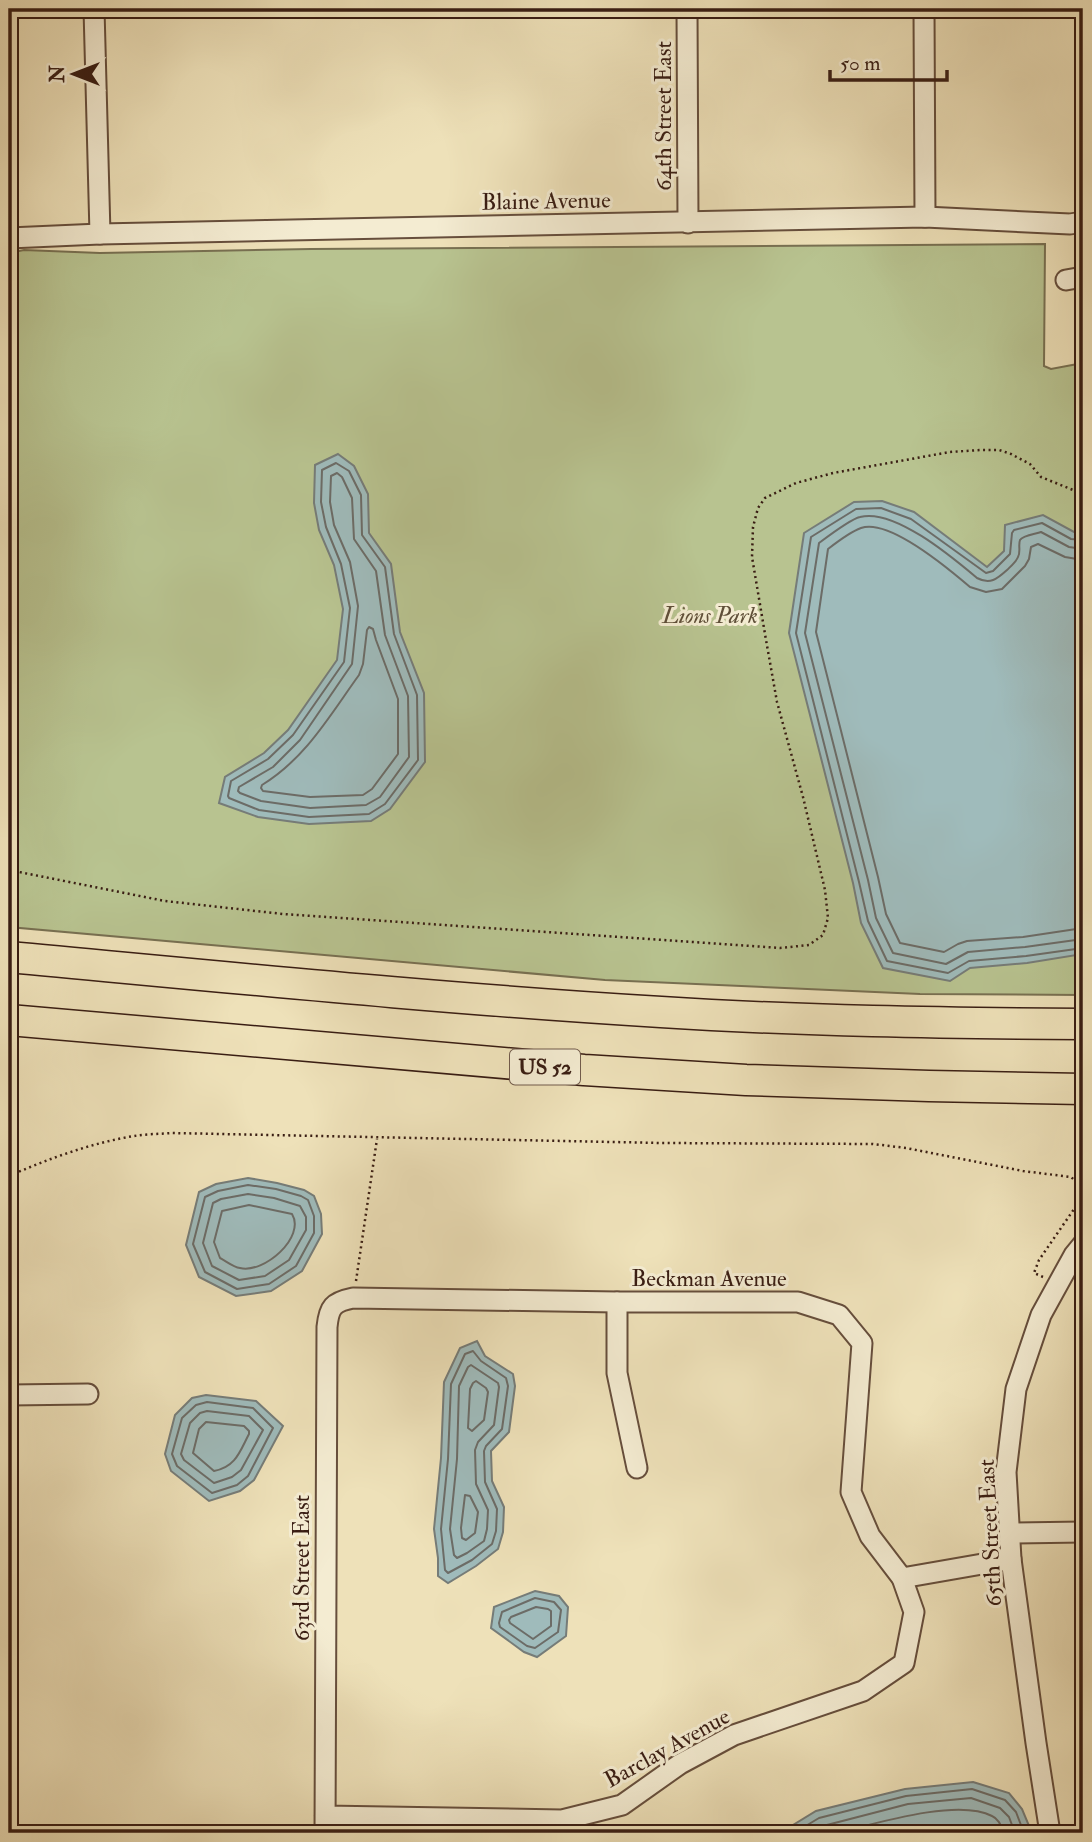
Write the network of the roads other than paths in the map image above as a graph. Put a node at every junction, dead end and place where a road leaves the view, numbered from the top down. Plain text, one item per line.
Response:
1 (94, 9) edge
2 (687, 9) edge
3 (924, 9) edge
4 (925, 217) junction
5 (1083, 222) edge
6 (688, 223) junction
7 (100, 234) junction
8 (9, 238) edge
9 (9, 957) edge
10 (9, 1020) edge
11 (1083, 1024) edge
12 (1083, 1089) edge
13 (1083, 1244) edge
14 (617, 1302) junction
15 (334, 1304) joint
16 (88, 1394) dead end
17 (9, 1395) edge
18 (637, 1468) dead end
19 (1083, 1532) edge
20 (1010, 1533) junction
21 (1011, 1559) junction
22 (902, 1578) junction
23 (325, 1825) edge
24 (1050, 1833) edge

1 - 7 street
2 - 6 street, 64th Street East
3 - 4 street
4 - 5 street, Blaine Avenue
4 - 6 street, Blaine Avenue
6 - 7 street, Blaine Avenue
7 - 8 street, Blaine Avenue
9 - 11 highway
10 - 12 highway, US 52
13 - 20 street, 65th Street East
14 - 15 street, Beckman Avenue
14 - 18 street
14 - 22 street, Beckman Avenue
15 - 23 street, 63rd Street East
16 - 17 street
19 - 20 street
20 - 21 street, 65th Street East
21 - 22 street
21 - 24 street, 65th Street East
22 - 23 street, Barclay Avenue

